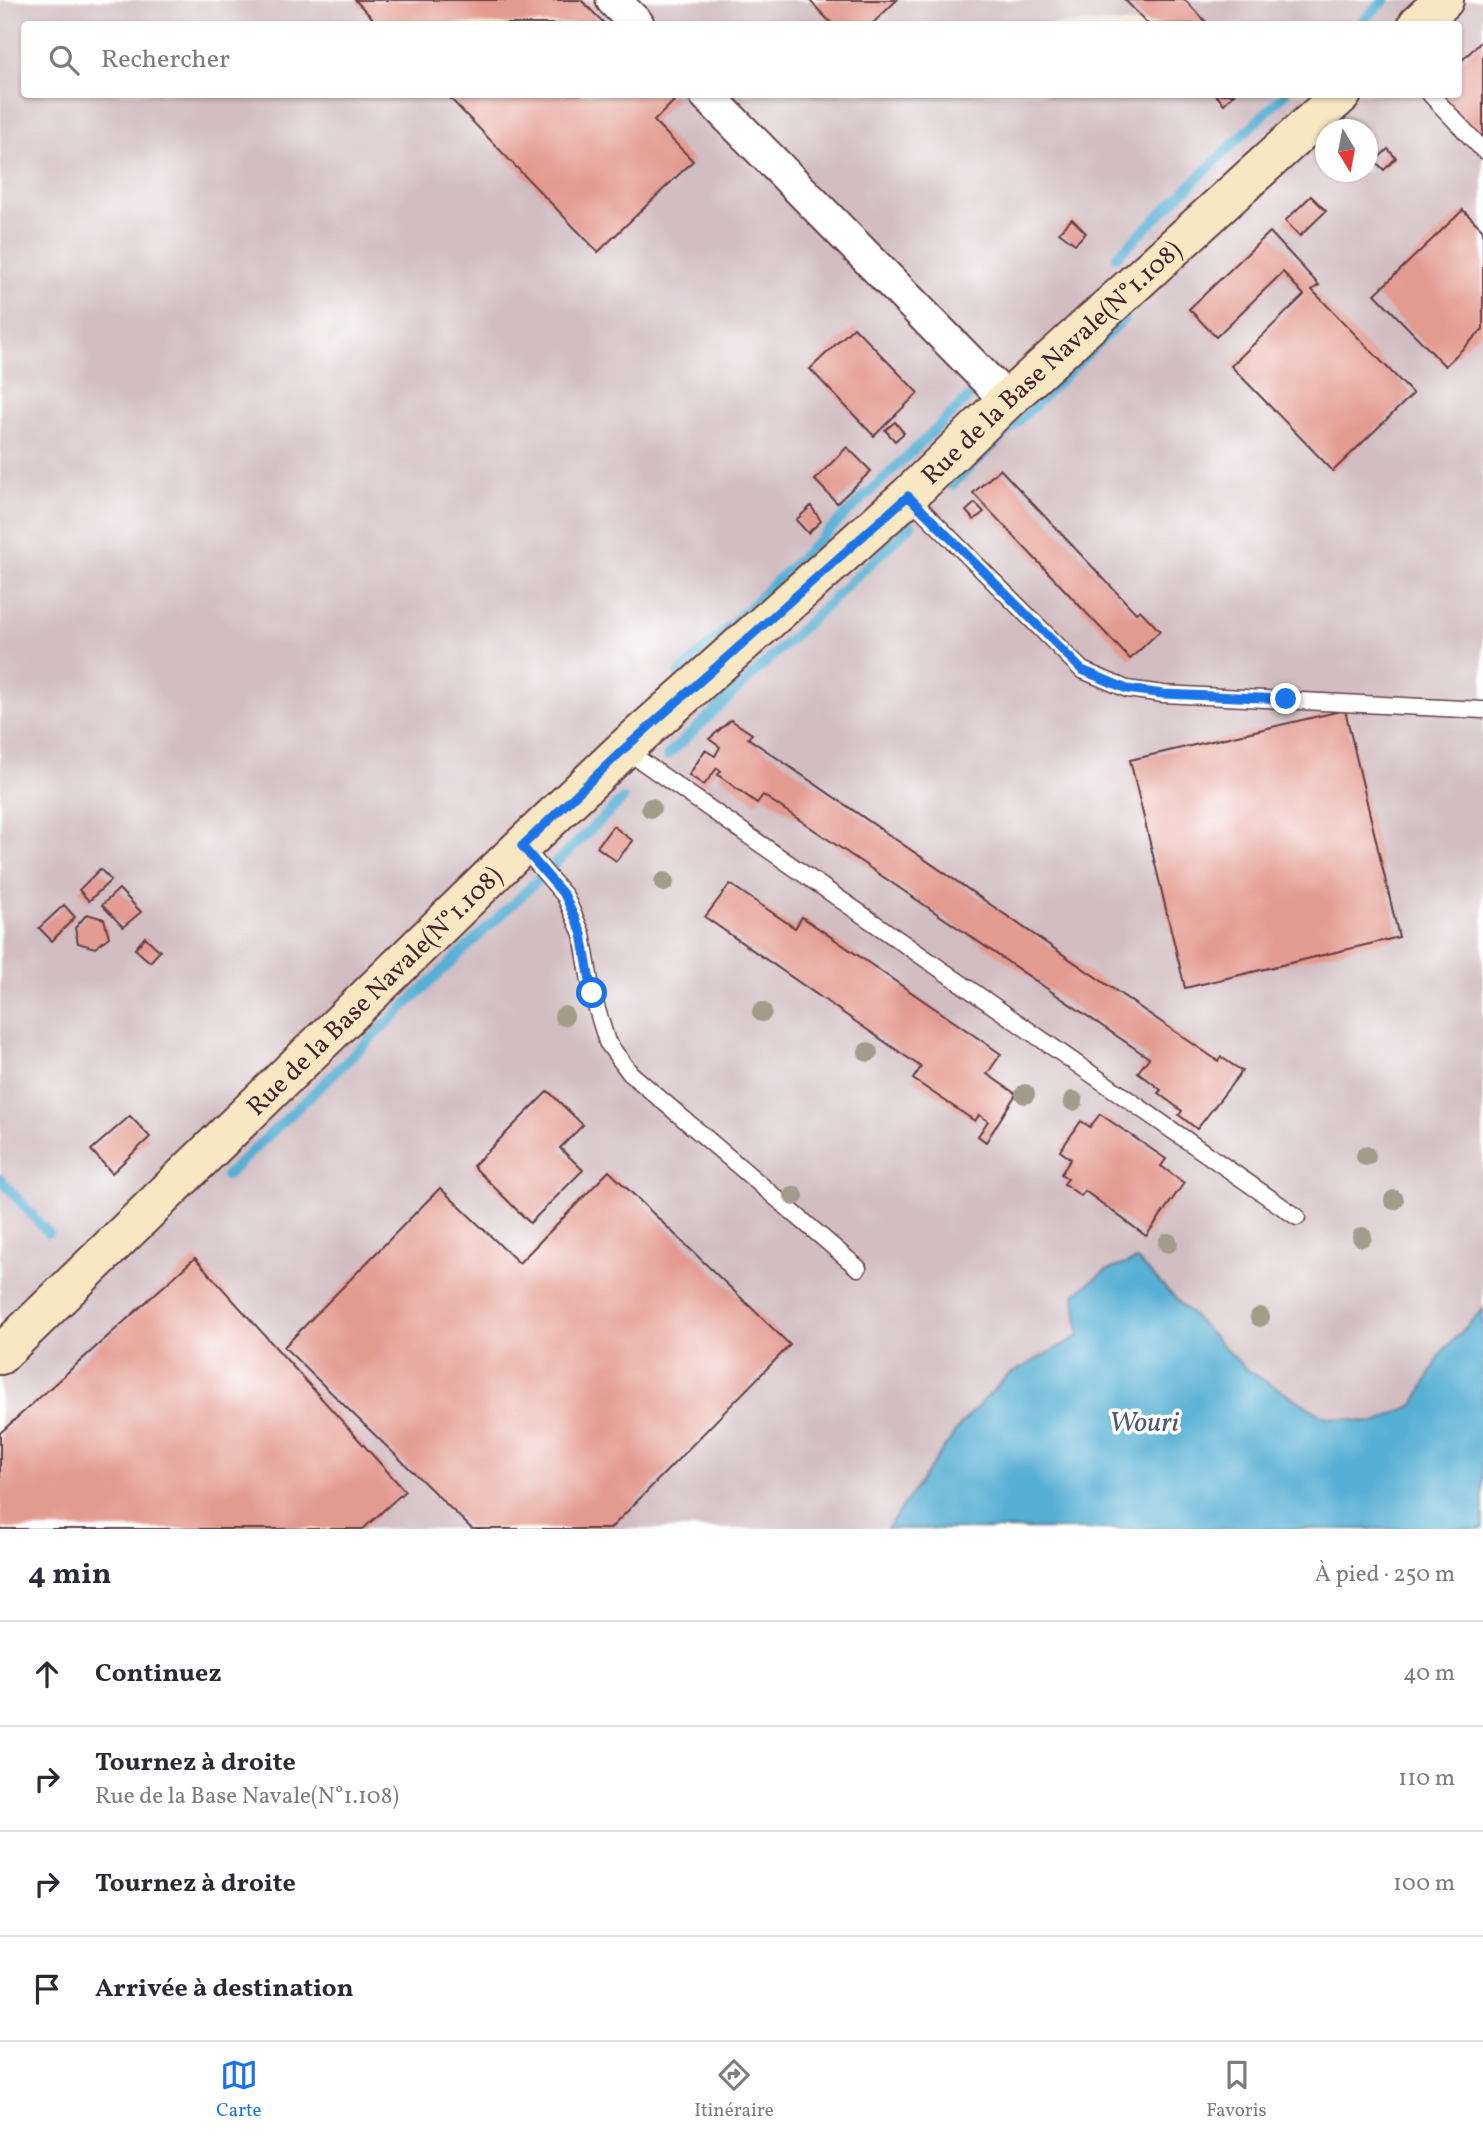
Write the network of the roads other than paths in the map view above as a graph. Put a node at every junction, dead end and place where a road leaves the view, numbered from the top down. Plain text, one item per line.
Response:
1 (613, 0) edge
2 (1444, 0) edge
3 (634, 21) edge
4 (1421, 21) edge
5 (710, 98) edge
6 (1338, 98) edge
7 (1434, 98) edge
8 (1483, 150) edge
9 (1007, 400) junction
10 (908, 496) junction
11 (1483, 710) edge
12 (624, 749) junction
13 (522, 846) junction
14 (1297, 1217) dead end
15 (858, 1268) dead end
16 (0, 1355) edge

1 - 3 street
2 - 4 main road
5 - 9 street
6 - 9 main road, Rue de la Base Navale(N°1.108)
7 - 8 lane
9 - 10 main road, Rue de la Base Navale(N°1.108)
10 - 11 lane
10 - 12 main road, Rue de la Base Navale(N°1.108)
12 - 13 main road, Rue de la Base Navale(N°1.108)
12 - 14 lane
13 - 15 lane
13 - 16 main road, Rue de la Base Navale(N°1.108)

